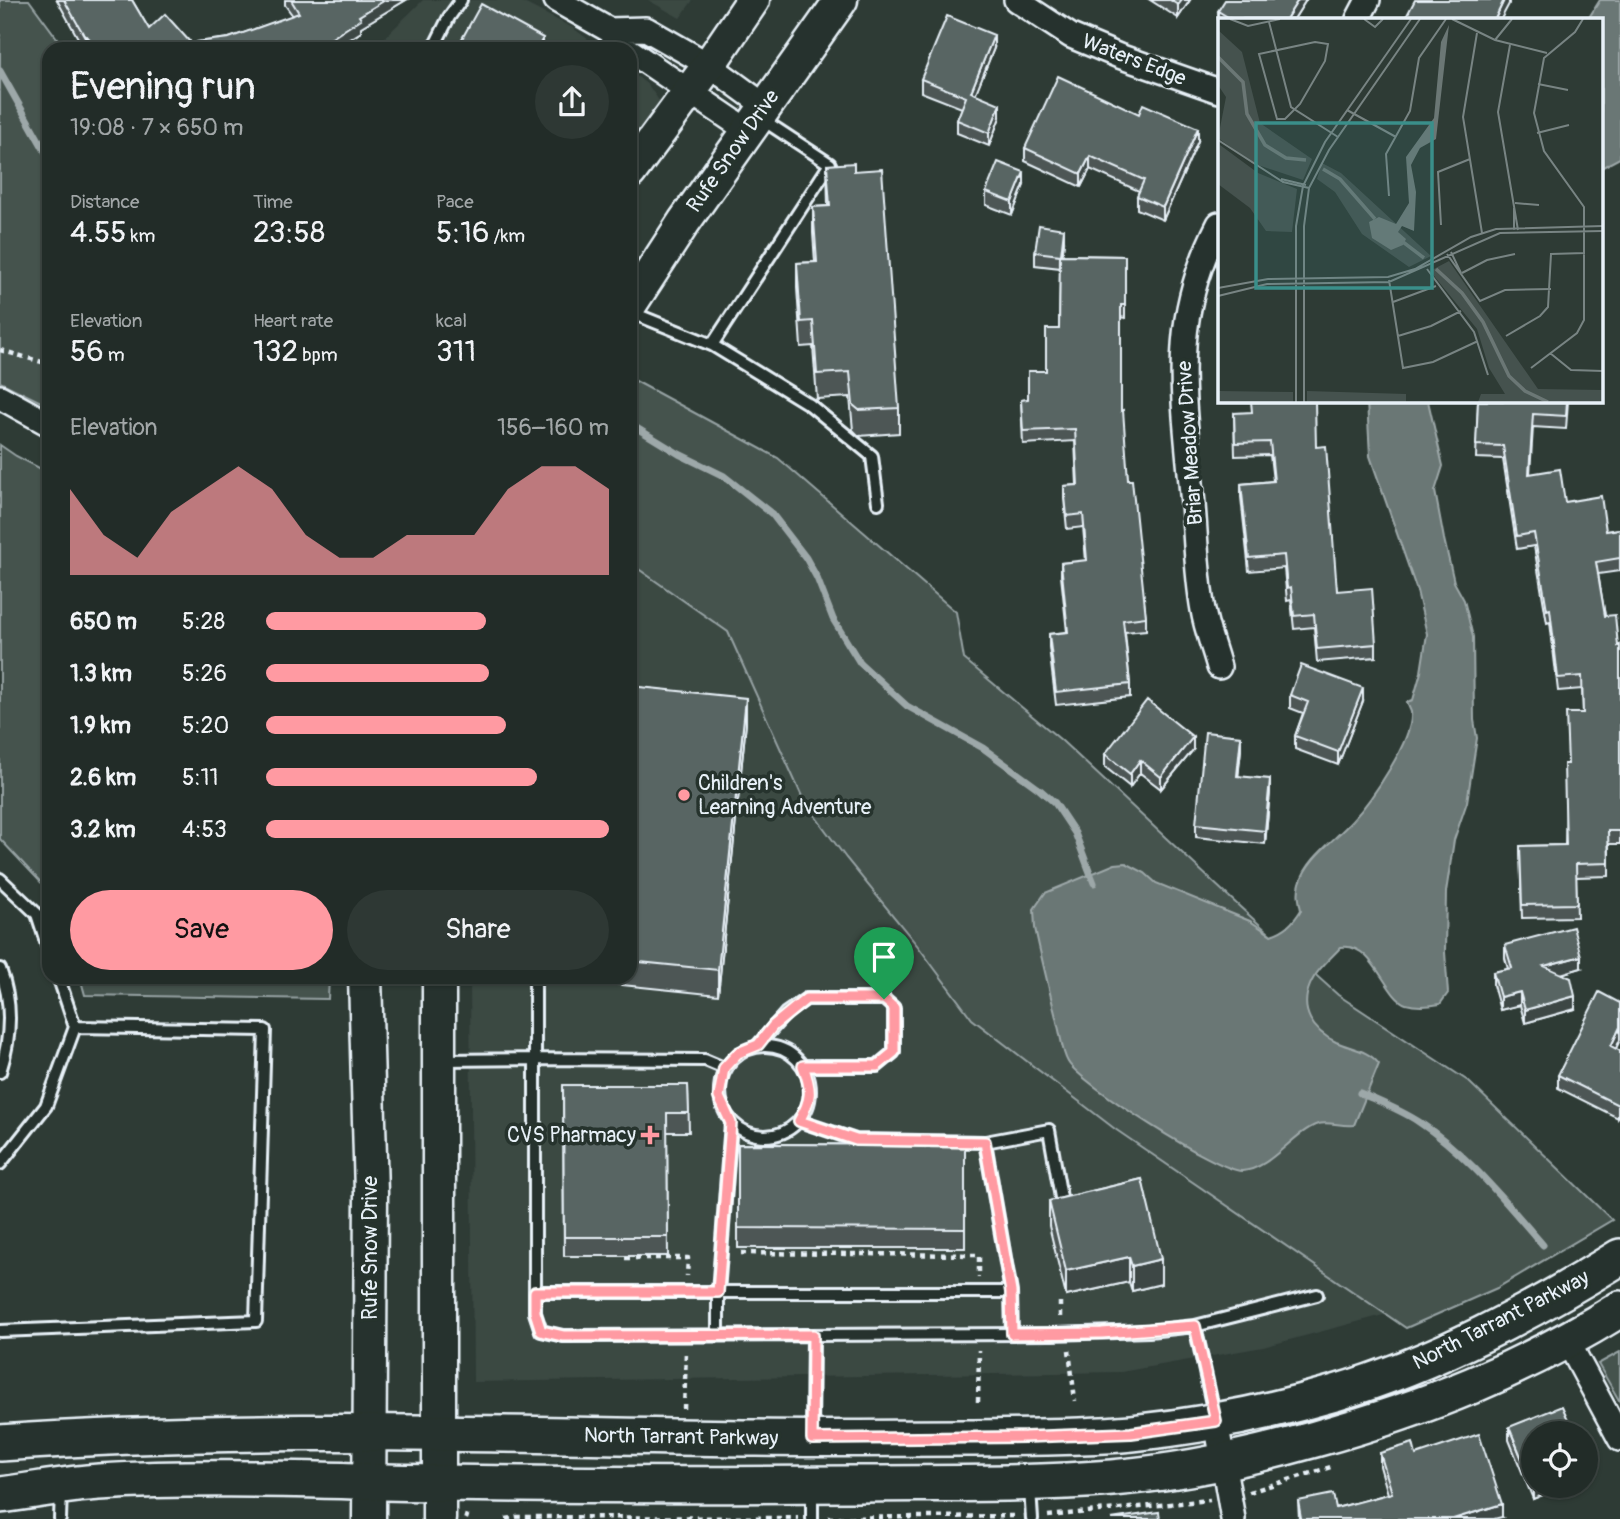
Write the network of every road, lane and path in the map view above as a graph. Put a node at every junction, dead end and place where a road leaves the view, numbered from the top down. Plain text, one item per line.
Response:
1 (461, 0) edge
2 (556, 0) edge
3 (753, 0) edge
4 (841, 0) edge
5 (1016, 0) edge
6 (1368, 0) edge
7 (582, 6) edge
8 (1359, 18) edge
9 (608, 30) junction
10 (436, 42) edge
11 (621, 42) edge
12 (637, 56) edge
13 (709, 65) junction
14 (689, 92) junction
15 (1218, 92) edge
16 (757, 118) junction
17 (637, 163) edge
18 (1218, 226) edge
19 (637, 294) edge
20 (637, 315) edge
21 (712, 345) junction
22 (0, 350) edge
23 (42, 362) edge
24 (1, 399) edge
25 (42, 420) edge
26 (878, 503) dead end
27 (1219, 667) dead end
28 (0, 879) edge
29 (42, 929) edge
30 (0, 969) edge
31 (61, 984) edge
32 (365, 984) edge
33 (439, 984) edge
34 (535, 984) edge
35 (75, 1027) junction
36 (758, 1045) junction
37 (535, 1059) junction
38 (440, 1060) junction
39 (803, 1066) junction
40 (724, 1068) junction
41 (0, 1072) edge
42 (799, 1121) junction
43 (731, 1123) junction
44 (985, 1142) junction
45 (0, 1164) edge
46 (1063, 1209) edge
47 (1620, 1257) edge
48 (535, 1292) junction
49 (718, 1292) junction
50 (1011, 1292) junction
51 (1317, 1295) dead end
52 (1620, 1309) edge
53 (1195, 1326) junction
54 (0, 1331) edge
55 (1012, 1334) junction
56 (718, 1335) junction
57 (813, 1335) junction
58 (1568, 1342) junction
59 (1216, 1421) junction
60 (369, 1434) junction
61 (440, 1435) junction
62 (812, 1439) junction
63 (1620, 1439) edge
64 (0, 1443) edge
65 (1223, 1463) junction
66 (369, 1481) junction
67 (1029, 1482) junction
68 (439, 1483) junction
69 (0, 1495) edge
70 (1203, 1501) dead end
71 (61, 1503) edge
72 (812, 1507) edge
73 (1032, 1518) edge
74 (369, 1519) edge
75 (439, 1519) edge
76 (506, 1519) edge
77 (1233, 1519) edge

1 - 10 lane
2 - 7 street
3 - 13 main road
4 - 16 main road, Rufe Snow Drive
5 - 15 street, Waters Edge
6 - 8 street
7 - 9 street
9 - 11 street
9 - 13 street
12 - 14 street
13 - 14 main road
13 - 16 street
14 - 16 street
14 - 17 main road
16 - 19 main road, Rufe Snow Drive
16 - 21 lane
18 - 27 street, Briar Meadow Drive
20 - 21 lane
21 - 26 lane
22 - 23 path
24 - 25 street
28 - 29 lane
30 - 41 lane
31 - 35 lane
32 - 60 main road, Rufe Snow Drive
33 - 38 main road
34 - 37 lane
35 - 45 lane
35 - 54 lane
36 - 39 lane
36 - 39 lane
36 - 40 lane
37 - 38 lane
37 - 40 lane
37 - 48 lane
38 - 61 main road
39 - 42 lane
40 - 43 lane
42 - 43 lane
42 - 44 lane
43 - 49 lane
44 - 46 lane
44 - 50 lane
47 - 59 main road, North Tarrant Parkway
48 - 49 lane
48 - 56 lane
49 - 50 lane
49 - 56 lane
50 - 55 lane
51 - 53 lane
52 - 58 main road, North Tarrant Parkway
53 - 55 lane
53 - 59 lane
55 - 57 lane
56 - 57 lane
57 - 62 lane
58 - 63 street
58 - 65 main road, North Tarrant Parkway
59 - 62 main road, North Tarrant Parkway
59 - 65 street
60 - 61 main road, North Tarrant Parkway
60 - 64 main road, North Tarrant Parkway
60 - 66 main road, Rufe Snow Drive
61 - 62 main road, North Tarrant Parkway
61 - 68 main road
62 - 72 main road
65 - 67 main road, North Tarrant Parkway
65 - 77 street
66 - 68 main road, North Tarrant Parkway
66 - 71 main road, North Tarrant Parkway
66 - 74 main road, Rufe Snow Drive
67 - 72 main road, North Tarrant Parkway
67 - 73 lane
68 - 72 main road, North Tarrant Parkway
68 - 75 main road
69 - 71 main road, North Tarrant Parkway
70 - 73 path
72 - 73 path
72 - 76 path

